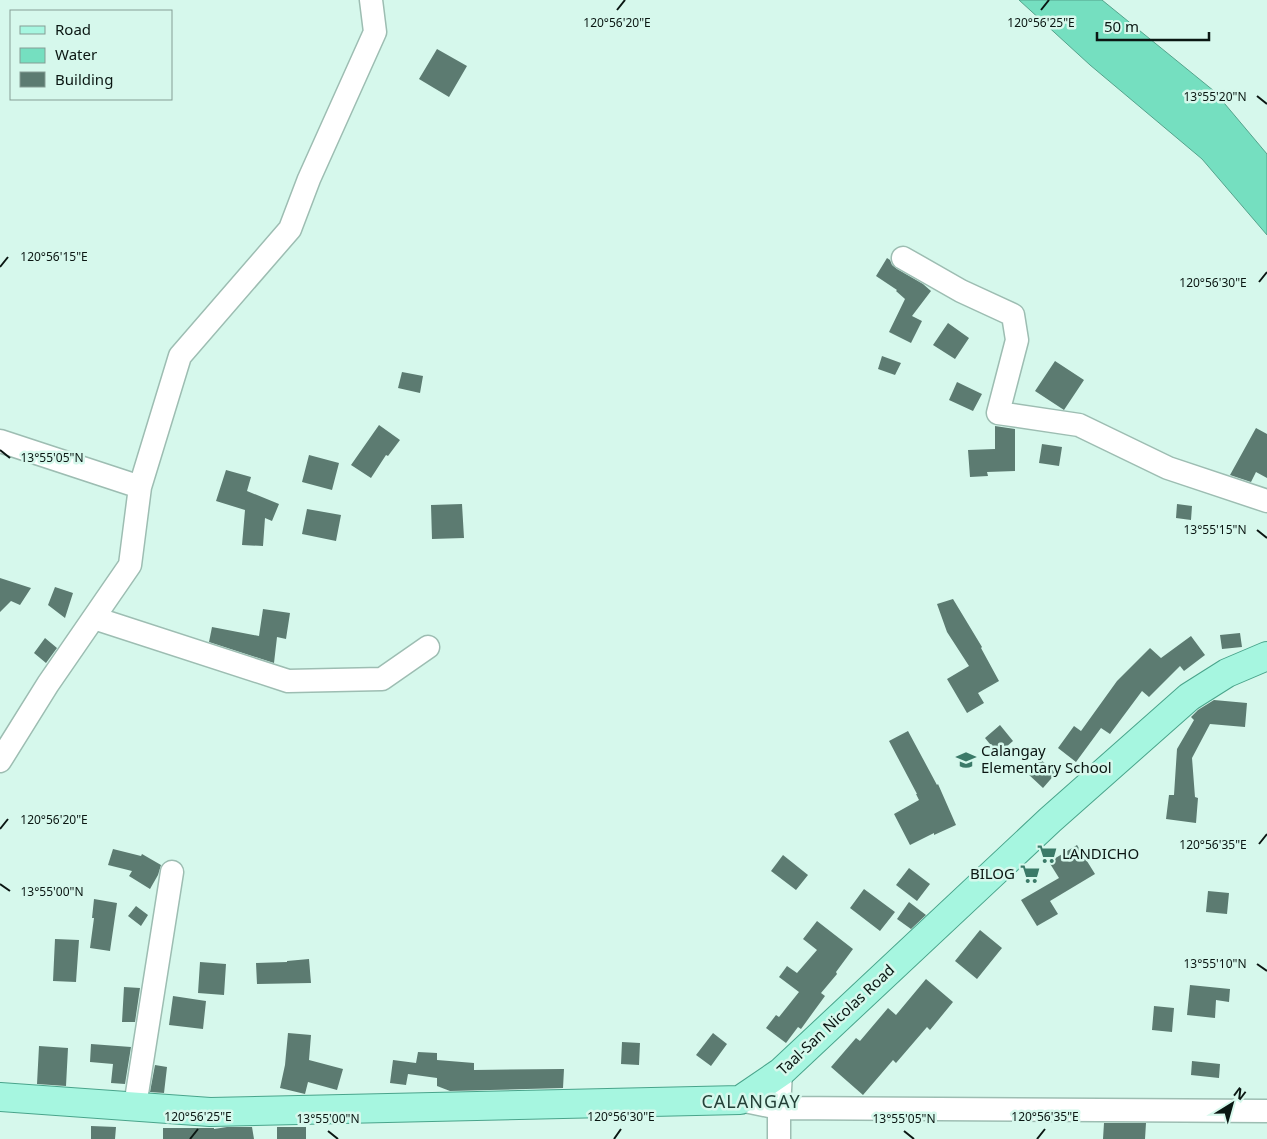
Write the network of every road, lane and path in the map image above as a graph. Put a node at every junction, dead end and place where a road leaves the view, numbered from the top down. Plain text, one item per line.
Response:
1 (371, 0) edge
2 (903, 258) dead end
3 (0, 442) edge
4 (140, 487) junction
5 (1267, 501) edge
6 (94, 618) junction
7 (428, 647) dead end
8 (1267, 656) edge
9 (0, 761) edge
10 (172, 872) dead end
11 (781, 1072) junction
12 (0, 1097) edge
13 (740, 1100) junction
14 (136, 1106) junction
15 (779, 1108) junction
16 (1267, 1111) edge
17 (779, 1139) edge

1 - 4 street
2 - 5 street
3 - 4 street
4 - 6 street
6 - 7 street
6 - 9 street
8 - 11 main road, Taal-San Nicolas Road
10 - 14 street
11 - 13 main road, Taal-San Nicolas Road
11 - 15 street
12 - 14 main road
13 - 14 main road
13 - 15 street
15 - 16 street
15 - 17 street

